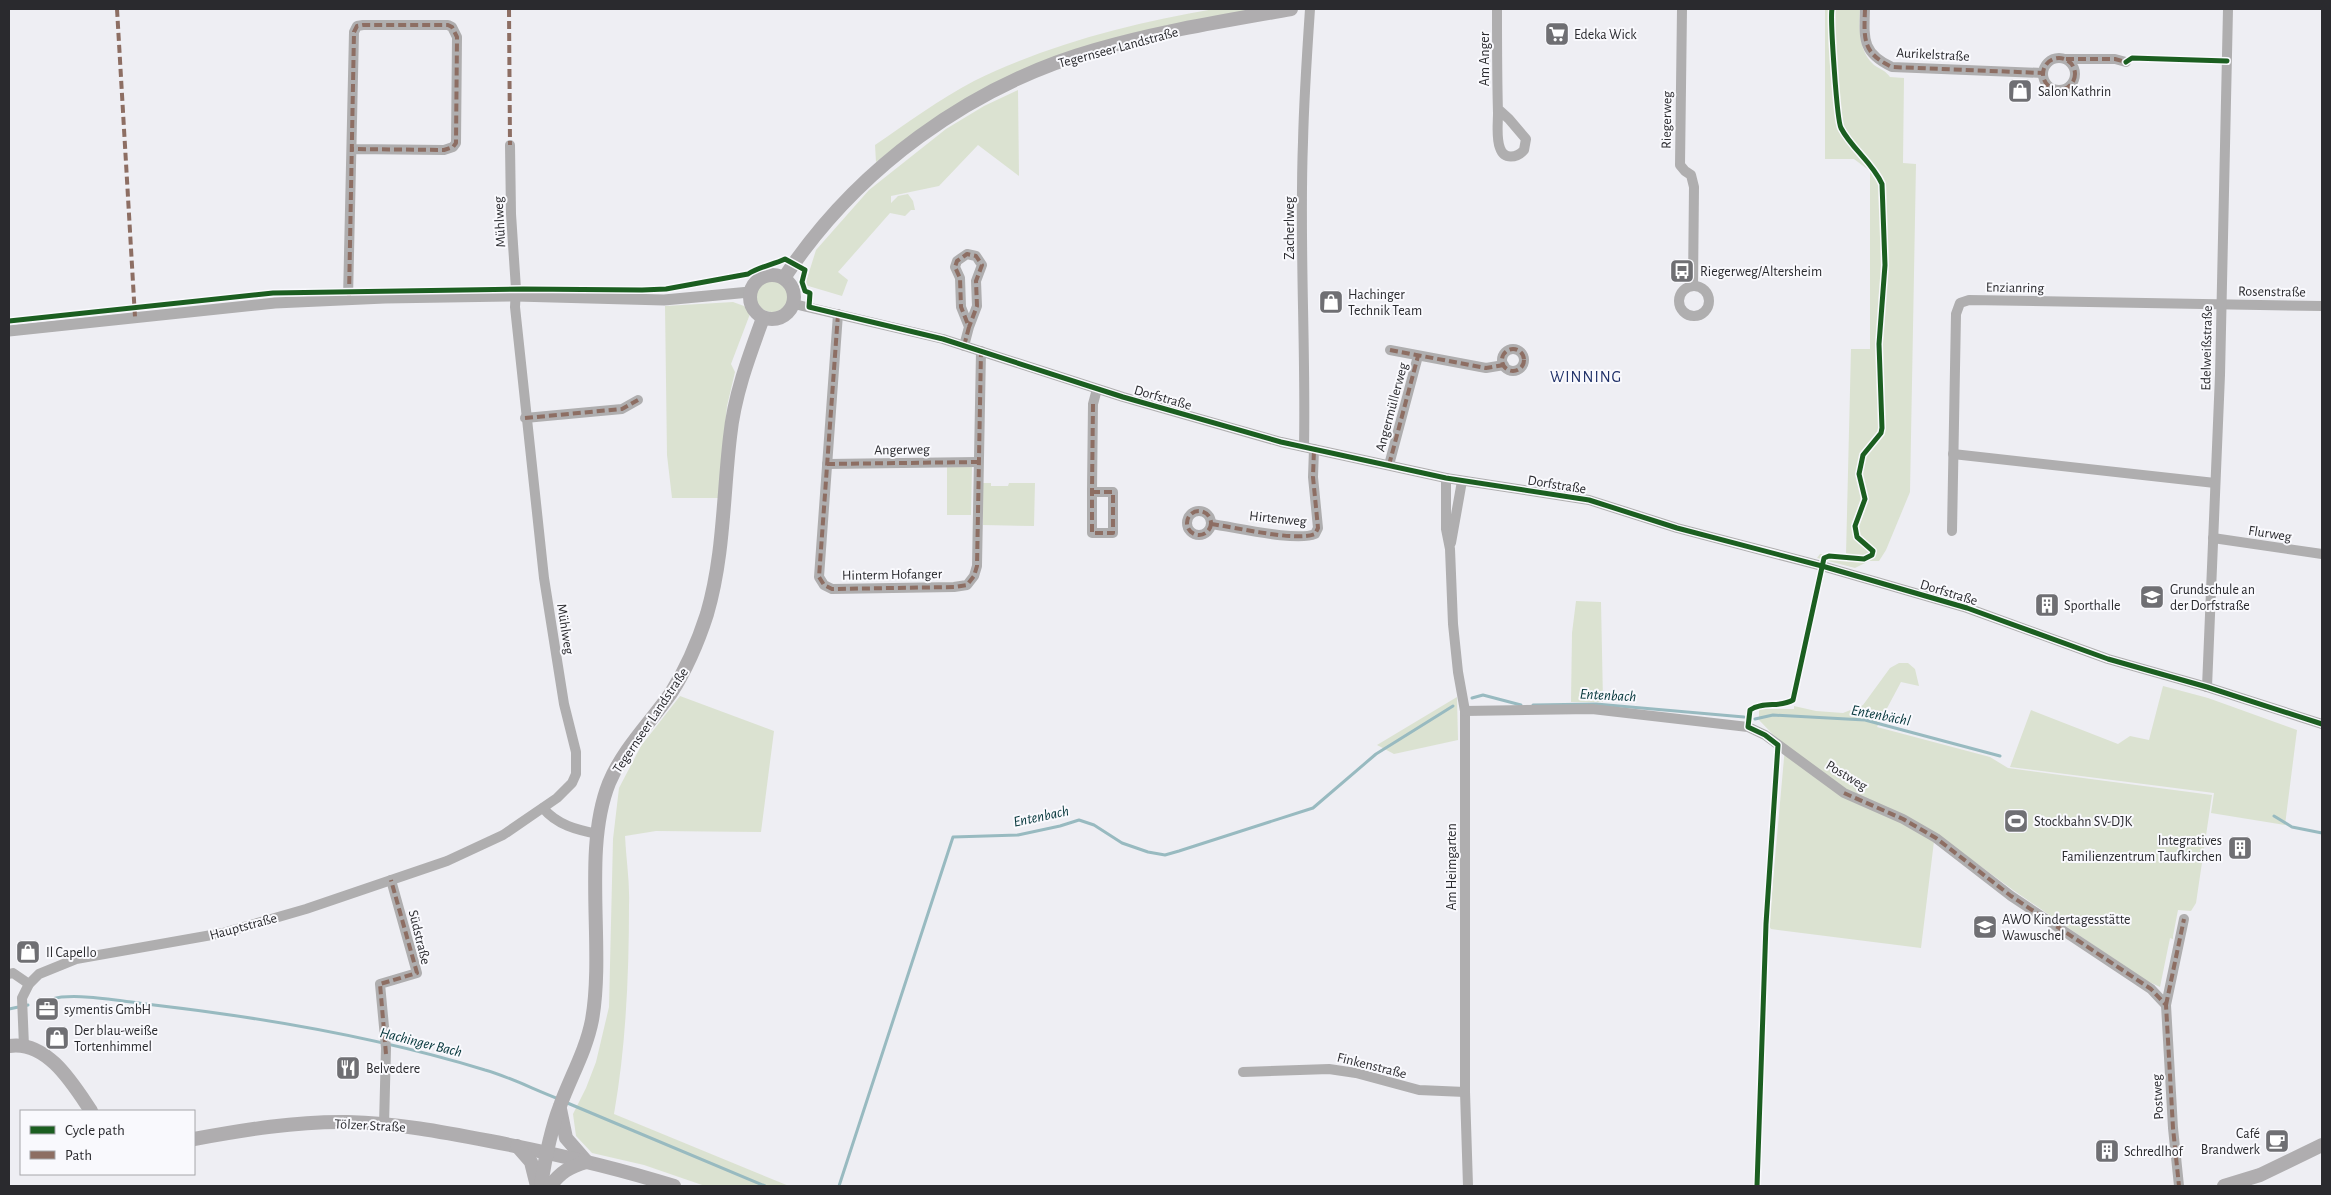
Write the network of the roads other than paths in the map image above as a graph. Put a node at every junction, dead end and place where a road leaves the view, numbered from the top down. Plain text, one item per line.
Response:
1 (1291, 9) edge
2 (1310, 9) edge
3 (1497, 9) edge
4 (1682, 9) edge
5 (1864, 9) edge
6 (2228, 9) edge
7 (2066, 59) junction
8 (2126, 62) dead end
9 (2043, 73) junction
10 (1498, 109) dead end
11 (510, 145) dead end
12 (353, 148) junction
13 (784, 278) junction
14 (1693, 286) dead end
15 (750, 292) junction
16 (516, 296) junction
17 (348, 299) junction
18 (794, 304) junction
19 (2221, 304) junction
20 (2322, 306) edge
21 (838, 314) junction
22 (763, 318) junction
23 (969, 327) junction
24 (9, 331) edge
25 (964, 346) junction
26 (1390, 350) dead end
27 (981, 351) junction
28 (1418, 356) junction
29 (1504, 365) dead end
30 (1097, 389) junction
31 (638, 400) dead end
32 (525, 418) junction
33 (1309, 448) junction
34 (1953, 454) junction
35 (978, 462) junction
36 (827, 464) junction
37 (1389, 465) junction
38 (1446, 478) junction
39 (1462, 481) junction
40 (2215, 483) junction
41 (1092, 492) dead end
42 (1211, 524) dead end
43 (1952, 531) dead end
44 (2213, 538) junction
45 (1450, 549) junction
46 (2322, 554) edge
47 (2207, 687) junction
48 (1465, 710) junction
49 (2322, 724) edge
50 (543, 808) junction
51 (526, 819) joint
52 (598, 834) junction
53 (391, 880) junction
54 (2184, 919) dead end
55 (9, 974) edge
56 (29, 984) junction
57 (2166, 1005) junction
58 (9, 1046) edge
59 (24, 1046) junction
60 (1243, 1072) dead end
61 (1465, 1092) junction
62 (560, 1105) junction
63 (90, 1110) edge
64 (384, 1124) junction
65 (195, 1139) edge
66 (2322, 1145) edge
67 (517, 1146) junction
68 (546, 1151) junction
69 (587, 1162) junction
70 (2238, 1184) edge
71 (539, 1186) edge
72 (550, 1186) edge
73 (674, 1186) edge
74 (1468, 1186) edge
75 (2179, 1186) edge
76 (2224, 1186) edge

1 - 13 main road, Tegernseer Landstraße
2 - 33 street, Zacherlweg
3 - 10 street, Am Anger
4 - 14 street, Riegerweg
5 - 9 street, Aurikelstraße
6 - 19 street, Edelweißstraße
7 - 8 street
7 - 9 street
7 - 9 street
11 - 16 street, Mühlweg
12 - 12 street
12 - 17 street
13 - 15 main road
13 - 18 main road
15 - 16 street
15 - 22 main road
16 - 17 street
16 - 32 street, Mühlweg
17 - 24 street
18 - 21 street, Dorfstraße
18 - 22 main road
19 - 20 street, Rosenstraße
19 - 34 street, Enzianring
19 - 40 street, Edelweißstraße
21 - 25 street, Dorfstraße
21 - 36 street, Hinterm Hofanger
22 - 52 main road, Tegernseer Landstraße
23 - 23 street
23 - 25 street
25 - 27 street, Dorfstraße
26 - 28 street, Angermüllerweg
27 - 30 street, Dorfstraße
27 - 35 street, Hinterm Hofanger
28 - 29 street, Angermüllerweg
28 - 37 street, Angermüllerweg
30 - 33 street, Dorfstraße
30 - 41 street
31 - 32 street
32 - 50 street, Mühlweg
33 - 37 street, Dorfstraße
33 - 42 street, Hirtenweg
34 - 40 street
34 - 43 street, Enzianring
35 - 36 street, Angerweg
35 - 36 street, Hinterm Hofanger
37 - 38 street, Dorfstraße
38 - 39 street, Dorfstraße
38 - 45 street, Am Heimgarten
39 - 45 street, Am Heimgarten
39 - 47 street, Dorfstraße
40 - 44 street, Edelweißstraße
44 - 46 street, Flurweg
44 - 47 street, Edelweißstraße
45 - 48 street, Am Heimgarten
47 - 49 street, Dorfstraße
48 - 57 street, Postweg
48 - 61 street, Am Heimgarten
50 - 51 street, Mühlweg
50 - 52 street
51 - 53 street, Hauptstraße
52 - 62 main road, Tegernseer Landstraße
53 - 56 street, Hauptstraße
53 - 64 street, Südstraße
54 - 57 street, Postweg
55 - 56 street
56 - 59 street, Hauptstraße
57 - 75 street, Postweg
58 - 59 main road
59 - 63 main road
60 - 61 street, Finkenstraße
61 - 74 street, Am Heimgarten
62 - 68 main road, Tegernseer Landstraße
62 - 69 main road
64 - 65 main road, Tölzer Straße
64 - 67 main road, Tölzer Straße
66 - 70 main road
67 - 68 main road, Tölzer Straße
67 - 71 main road
68 - 69 main road, Tölzer Straße
68 - 71 main road, Tegernseer Landstraße
69 - 72 main road
69 - 73 main road, Tölzer Straße
70 - 76 main road

